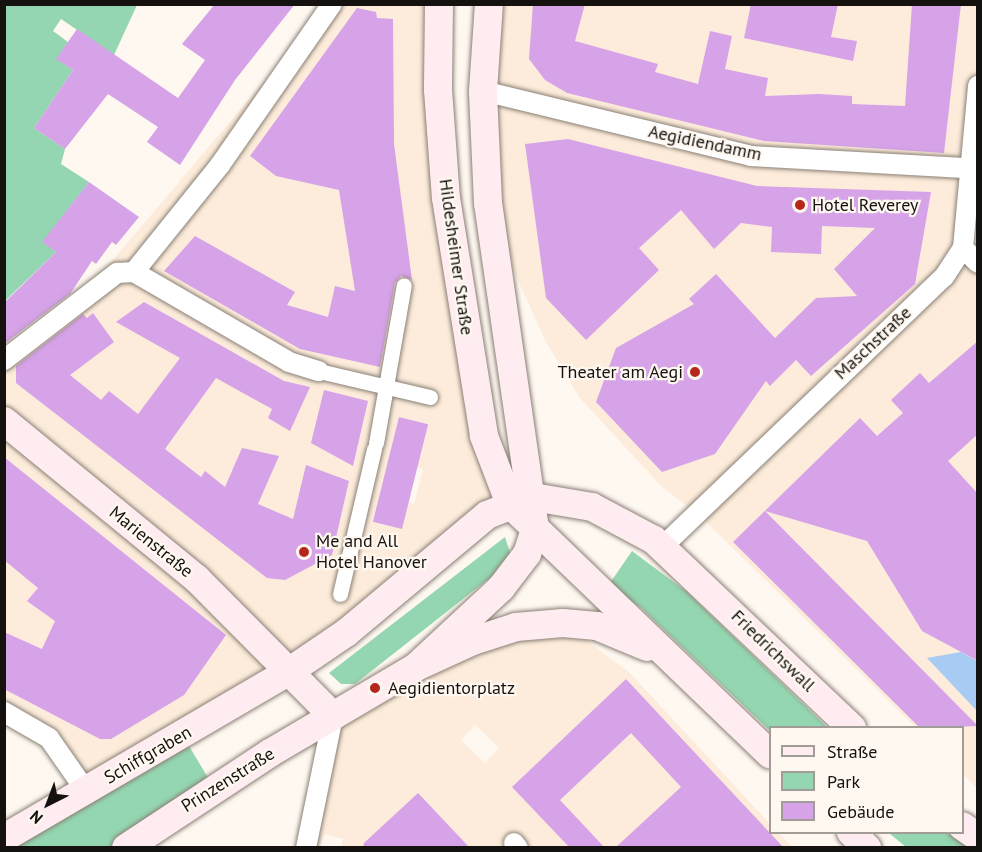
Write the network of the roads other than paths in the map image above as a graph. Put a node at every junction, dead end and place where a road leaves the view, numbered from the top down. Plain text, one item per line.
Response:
1 (332, 4) edge
2 (439, 4) edge
3 (489, 4) edge
4 (978, 86) edge
5 (483, 91) junction
6 (971, 180) edge
7 (963, 248) junction
8 (978, 263) edge
9 (134, 272) junction
10 (404, 285) dead end
11 (4, 360) edge
12 (319, 371) joint
13 (389, 387) junction
14 (430, 397) dead end
15 (4, 421) edge
16 (521, 500) junction
17 (535, 529) junction
18 (662, 547) junction
19 (340, 594) dead end
20 (669, 659) junction
21 (416, 667) junction
22 (290, 671) junction
23 (4, 712) edge
24 (333, 716) junction
25 (850, 726) edge
26 (769, 752) edge
27 (86, 791) junction
28 (964, 827) edge
29 (852, 834) edge
30 (978, 837) edge
31 (4, 838) edge
32 (126, 848) edge
33 (306, 848) edge
34 (867, 848) edge

1 - 9 street
2 - 16 main road, Hildesheimer Straße
3 - 5 main road
4 - 6 street, Maschstraße
5 - 6 street, Aegidiendamm
5 - 16 main road
6 - 7 street, Maschstraße
7 - 8 street
7 - 18 street, Maschstraße
9 - 11 street
9 - 12 street
10 - 13 street
12 - 13 street
13 - 14 street
13 - 19 street
15 - 22 main road, Marienstraße
16 - 17 main road
16 - 18 main road
16 - 22 main road
17 - 20 main road
17 - 21 main road
18 - 25 main road, Friedrichswall
20 - 21 main road
20 - 26 main road
21 - 24 main road
22 - 24 main road
22 - 27 main road, Schiffgraben
23 - 27 street
24 - 32 main road, Prinzenstraße
24 - 33 street
27 - 31 main road, Schiffgraben
28 - 30 main road
29 - 34 main road

